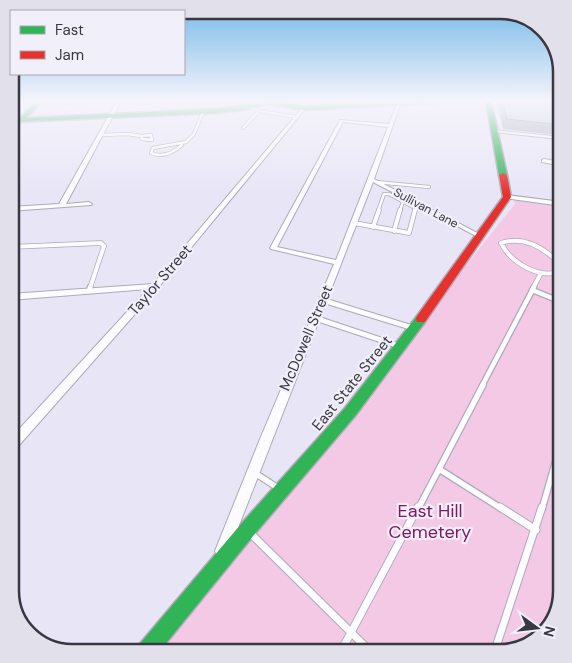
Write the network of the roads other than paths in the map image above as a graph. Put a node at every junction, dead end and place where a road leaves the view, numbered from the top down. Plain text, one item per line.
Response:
1 (495, 131) edge
2 (103, 132) edge
3 (195, 132) edge
4 (277, 132) edge
5 (336, 132) edge
6 (389, 132) edge
7 (504, 132) edge
8 (101, 135) junction
9 (142, 136) junction
10 (553, 137) edge
11 (151, 141) junction
12 (182, 145) junction
13 (153, 148) junction
14 (544, 162) dead end
15 (553, 163) edge
16 (374, 181) junction
17 (429, 187) dead end
18 (507, 197) junction
19 (403, 201) junction
20 (553, 203) edge
21 (89, 204) dead end
22 (62, 205) junction
23 (418, 206) junction
24 (19, 208) edge
25 (354, 223) junction
26 (373, 227) junction
27 (394, 231) junction
28 (480, 236) junction
29 (19, 247) edge
30 (553, 258) edge
31 (338, 263) junction
32 (541, 273) junction
33 (553, 274) edge
34 (155, 286) junction
35 (532, 290) junction
36 (89, 291) junction
37 (19, 295) edge
38 (553, 298) edge
39 (322, 300) junction
40 (315, 318) junction
41 (414, 329) junction
42 (400, 346) junction
43 (19, 437) edge
44 (440, 469) junction
45 (553, 470) edge
46 (252, 471) junction
47 (281, 490) junction
48 (247, 530) junction
49 (536, 530) junction
50 (214, 572) junction
51 (351, 632) junction
52 (153, 644) edge
53 (345, 644) edge
54 (363, 644) edge
55 (497, 644) edge

1 - 18 main road
2 - 8 street
3 - 12 lane
4 - 34 street, Taylor Street
5 - 31 street
6 - 16 street, McDowell Street
7 - 10 street
8 - 9 lane
8 - 22 street
9 - 11 lane
9 - 11 lane
11 - 13 lane
12 - 13 lane
12 - 13 lane
14 - 15 street
16 - 17 lane
16 - 23 street, Sullivan Lane
16 - 25 street, McDowell Street
18 - 20 street
18 - 28 main road, East State Street
19 - 23 lane
19 - 26 lane
19 - 27 lane
21 - 22 street
22 - 24 street
23 - 27 lane
23 - 28 street, Sullivan Lane
25 - 26 lane
25 - 31 street, McDowell Street
26 - 27 lane
28 - 41 main road, East State Street
29 - 36 lane
30 - 32 lane
31 - 39 street, McDowell Street
32 - 33 lane
32 - 35 lane
34 - 36 street
34 - 43 street, Taylor Street
35 - 38 lane
35 - 44 lane
36 - 37 street
39 - 40 street, McDowell Street
39 - 41 lane
40 - 42 lane
40 - 46 street, McDowell Street
41 - 42 main road, East State Street
42 - 47 main road, East State Street
44 - 49 lane
44 - 51 lane
45 - 49 lane
46 - 47 lane
46 - 50 street, McDowell Street
47 - 48 main road, East State Street
48 - 50 main road, East State Street
48 - 51 lane
49 - 55 lane
50 - 52 main road, East State Street
51 - 53 lane
51 - 54 lane

